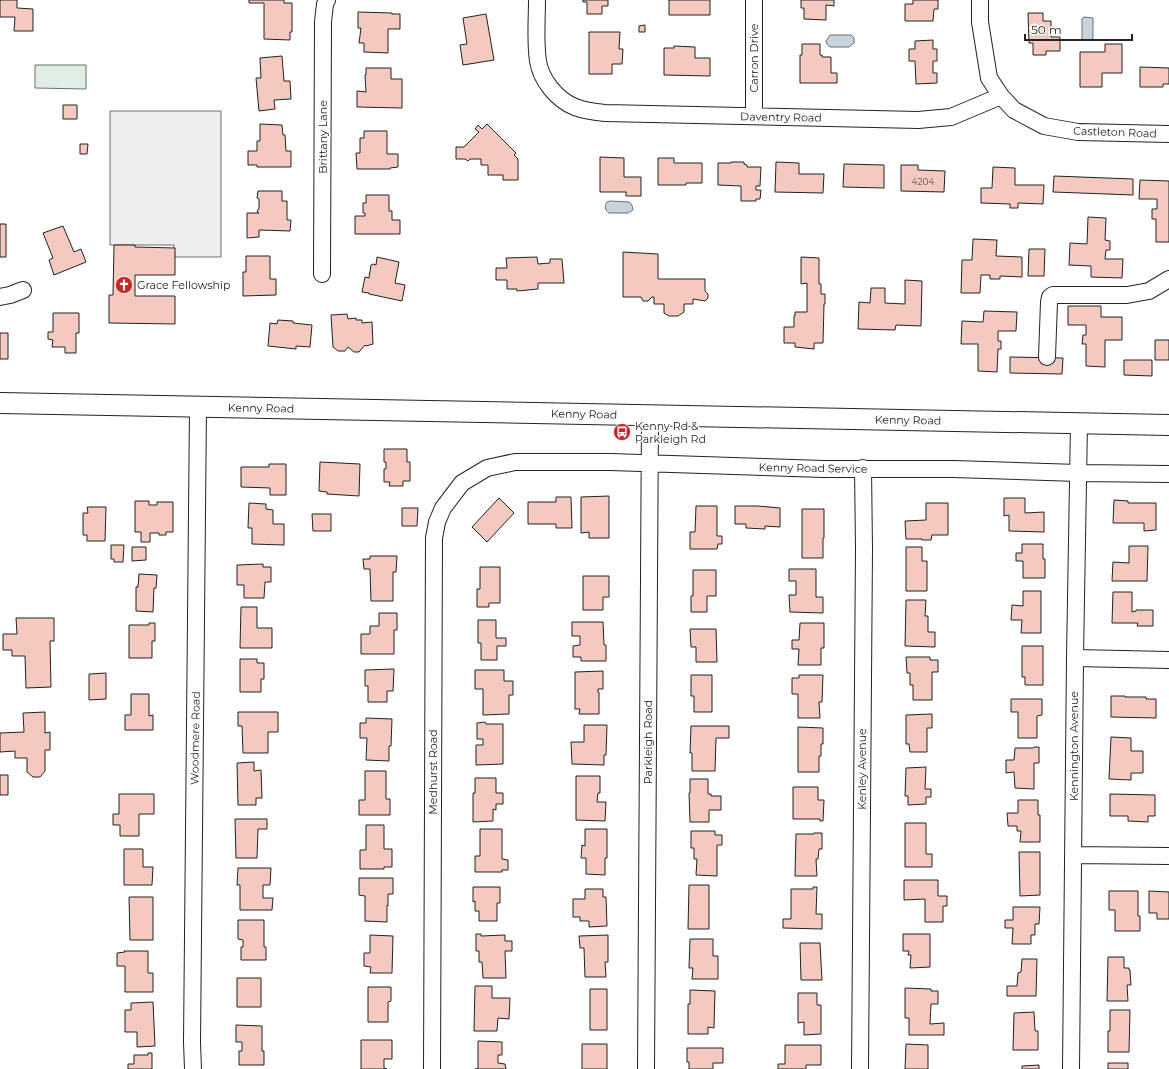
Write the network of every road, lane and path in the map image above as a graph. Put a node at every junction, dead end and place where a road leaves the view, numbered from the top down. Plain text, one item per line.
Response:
1 (327, 0) edge
2 (537, 0) edge
3 (754, 0) edge
4 (980, 0) edge
5 (1000, 96) junction
6 (754, 116) junction
7 (1169, 134) edge
8 (322, 274) dead end
9 (1169, 279) edge
10 (22, 290) dead end
11 (0, 297) edge
12 (1047, 357) dead end
13 (0, 403) edge
14 (198, 406) junction
15 (650, 415) junction
16 (1079, 423) junction
17 (1169, 425) edge
18 (649, 464) junction
19 (863, 468) junction
20 (1078, 473) junction
21 (1169, 474) edge
22 (462, 483) joint
23 (1075, 658) junction
24 (1169, 660) edge
25 (1074, 855) junction
26 (1169, 856) edge
27 (194, 1069) edge
28 (432, 1069) edge
29 (646, 1069) edge
30 (860, 1069) edge
31 (1071, 1069) edge

1 - 8 street, Brittany Lane
2 - 6 street, Daventry Road
3 - 6 street, Carron Drive
4 - 5 street, Castleton Road
5 - 6 street, Daventry Road
5 - 7 street, Castleton Road
9 - 12 street
10 - 11 street
13 - 14 main road, Kenny Road
14 - 15 main road, Kenny Road
14 - 27 street, Woodmere Road
15 - 16 main road, Kenny Road
15 - 18 street, Parkleigh Road
16 - 17 main road, Kenny Road
16 - 20 street, Kennington Avenue
18 - 19 street, Kenny Road Service
18 - 22 street, Kenny Road Service
18 - 29 street, Parkleigh Road
19 - 20 street, Kenny Road Service
19 - 30 street, Kenley Avenue
20 - 21 street, Kenny Road Service
20 - 23 street, Kennington Avenue
22 - 28 street, Medhurst Road
23 - 24 street
23 - 25 street, Kennington Avenue
25 - 26 street
25 - 31 street, Kennington Avenue

